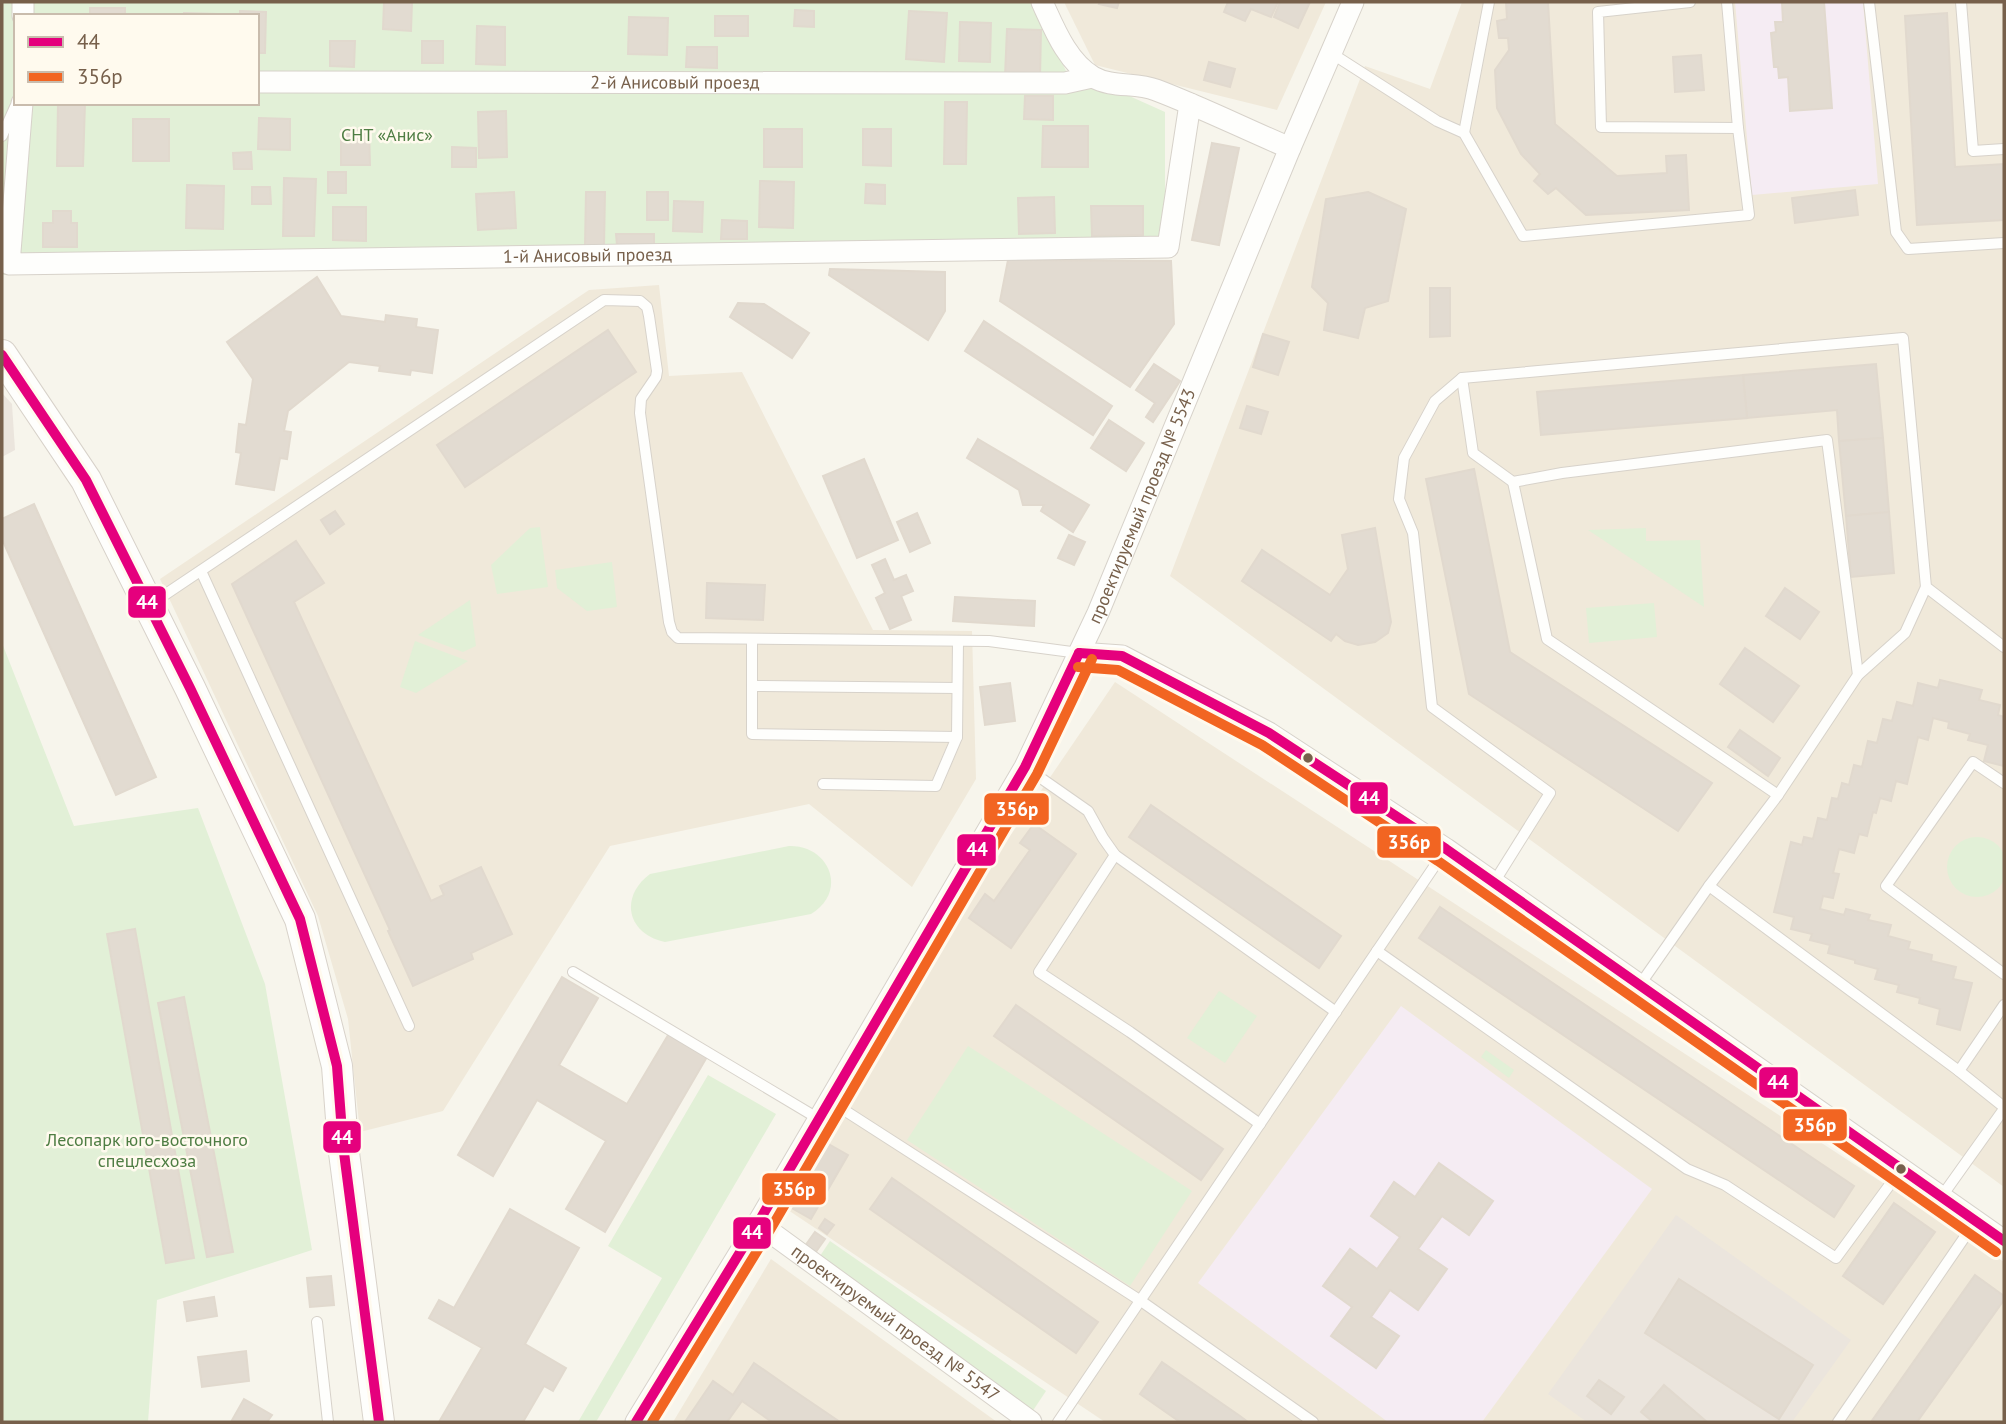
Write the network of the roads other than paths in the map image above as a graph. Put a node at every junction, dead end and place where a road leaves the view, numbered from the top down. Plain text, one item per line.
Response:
1 (1042, 2) edge
2 (1353, 2) edge
3 (1489, 2) edge
4 (1690, 2) edge
5 (1727, 2) edge
6 (1869, 2) edge
7 (1961, 2) edge
8 (1331, 53) junction
9 (1092, 77) junction
10 (259, 82) edge
11 (1190, 104) junction
12 (15, 105) edge
13 (22, 105) edge
14 (1738, 128) junction
15 (1464, 133) junction
16 (2, 136) edge
17 (1290, 148) junction
18 (2004, 149) edge
19 (2004, 243) edge
20 (2, 355) edge
21 (1462, 378) junction
22 (1513, 482) junction
23 (201, 571) junction
24 (1926, 587) junction
25 (149, 605) junction
26 (752, 639) junction
27 (958, 641) junction
28 (2004, 648) edge
29 (1079, 653) junction
30 (1858, 675) junction
31 (752, 686) junction
32 (957, 688) junction
33 (957, 737) junction
34 (1025, 767) junction
35 (2004, 783) edge
36 (823, 784) dead end
37 (1778, 794) junction
38 (1446, 849) junction
39 (1115, 855) junction
40 (1493, 884) junction
41 (1709, 886) junction
42 (1377, 951) junction
43 (573, 972) dead end
44 (2004, 974) edge
45 (1639, 986) junction
46 (2004, 1005) edge
47 (1336, 1012) junction
48 (409, 1026) dead end
49 (1959, 1071) junction
50 (2004, 1108) edge
51 (824, 1110) junction
52 (1260, 1124) junction
53 (1902, 1168) junction
54 (1942, 1196) junction
55 (1975, 1222) junction
56 (758, 1223) junction
57 (2004, 1241) edge
58 (1141, 1301) junction
59 (317, 1322) dead end
60 (328, 1422) edge
61 (379, 1422) edge
62 (636, 1422) edge
63 (1031, 1422) edge
64 (1058, 1422) edge
65 (1313, 1422) edge
66 (1838, 1422) edge

1 - 9 street
2 - 8 street, проектируемый проезд № 5543
3 - 15 lane
4 - 14 lane
5 - 14 lane
6 - 19 lane
7 - 18 lane
8 - 15 lane
8 - 17 street, проектируемый проезд № 5543
9 - 10 street, 2-й Анисовый проезд
9 - 11 street
11 - 13 street, 1-й Анисовый проезд
11 - 17 street
12 - 16 lane
14 - 15 lane
17 - 29 street, проектируемый проезд № 5543
20 - 25 street
21 - 22 lane
21 - 24 lane
21 - 40 lane
22 - 30 lane
22 - 37 lane
23 - 25 lane
23 - 26 lane
23 - 48 lane
24 - 28 lane
24 - 30 lane
25 - 61 street
26 - 27 lane
26 - 31 lane
27 - 29 lane
27 - 32 lane
29 - 34 street, проектируемый проезд № 5543
29 - 38 street
30 - 37 lane
31 - 32 lane
31 - 33 lane
32 - 33 lane
33 - 36 lane
34 - 39 lane
34 - 51 street, проектируемый проезд № 5543
35 - 44 lane
37 - 41 lane
38 - 40 street
38 - 42 lane
39 - 47 lane
39 - 52 lane
40 - 45 street
41 - 45 lane
41 - 49 lane
42 - 47 lane
42 - 53 lane
43 - 51 lane
45 - 53 street
46 - 49 lane
47 - 52 lane
49 - 50 lane
50 - 54 lane
51 - 56 street, проектируемый проезд № 5543
51 - 58 lane
52 - 58 lane
53 - 54 street
54 - 55 street
55 - 57 street
55 - 66 lane
56 - 62 street, проектируемый проезд № 5543
56 - 63 street, проектируемый проезд № 5547
58 - 64 lane
58 - 65 lane
59 - 60 lane

